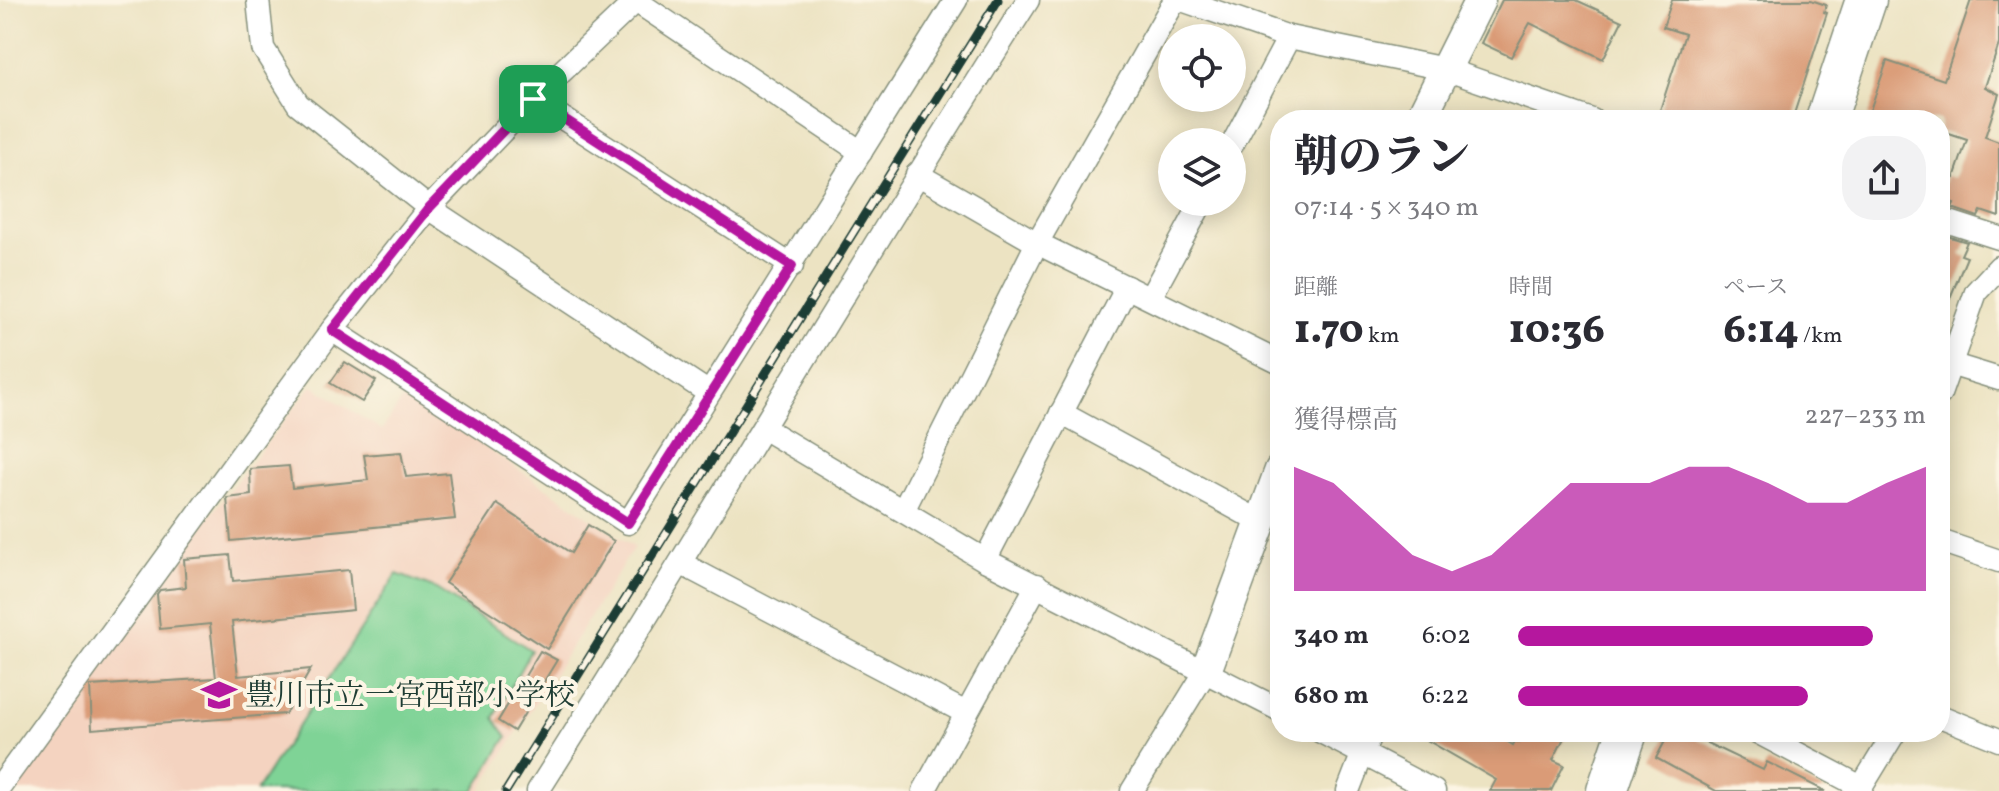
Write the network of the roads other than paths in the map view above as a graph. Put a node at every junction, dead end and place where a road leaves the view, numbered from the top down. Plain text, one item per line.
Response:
1 (258, 0) edge
2 (636, 0) edge
3 (1028, 0) edge
4 (1175, 0) edge
5 (1182, 0) edge
6 (1480, 0) edge
7 (1866, 0) edge
8 (946, 3) edge
9 (1289, 37) junction
10 (1445, 69) junction
11 (533, 99) junction
12 (1425, 110) edge
13 (1563, 110) edge
14 (1829, 110) edge
15 (1241, 128) edge
16 (861, 152) junction
17 (917, 174) junction
18 (429, 208) junction
19 (1194, 216) edge
20 (1950, 222) edge
21 (1999, 238) edge
22 (1037, 243) junction
23 (792, 266) junction
24 (1999, 267) edge
25 (1127, 287) junction
26 (1150, 298) junction
27 (332, 330) junction
28 (1270, 358) edge
29 (1950, 364) joint
30 (1999, 379) edge
31 (709, 393) junction
32 (1061, 413) junction
33 (763, 428) junction
34 (1270, 497) edge
35 (904, 509) junction
36 (1261, 522) junction
37 (1950, 544) edge
38 (985, 560) junction
39 (1999, 561) edge
40 (682, 564) junction
41 (1037, 585) junction
42 (1206, 671) junction
43 (1270, 705) edge
44 (966, 713) junction
45 (1950, 720) edge
46 (1999, 740) edge
47 (1340, 742) edge
48 (1368, 742) edge
49 (1624, 742) edge
50 (1775, 742) edge
51 (1889, 742) edge
52 (1364, 755) junction
53 (0, 786) edge
54 (1860, 789) edge
55 (538, 791) edge
56 (924, 791) edge
57 (1132, 791) edge
58 (1348, 791) edge
59 (1434, 791) edge
60 (1607, 791) edge

1 - 18 street
2 - 11 street
2 - 16 street
3 - 17 street
4 - 22 street
5 - 9 street
6 - 10 street
7 - 14 highway
8 - 16 street
9 - 10 street
9 - 15 street
10 - 12 street
10 - 13 street
11 - 18 street
11 - 23 street
16 - 23 street
17 - 22 street
17 - 33 street
18 - 27 street
18 - 31 street
19 - 26 street
20 - 21 street
22 - 25 street
22 - 35 street
23 - 31 street
24 - 29 street
25 - 26 street
25 - 32 street
26 - 28 street
27 - 31 street
27 - 53 street
29 - 30 street
32 - 36 street
32 - 38 street
33 - 35 street
33 - 40 street
34 - 36 street
35 - 38 street
36 - 42 street
37 - 39 street
38 - 41 street
40 - 44 street
40 - 55 street
41 - 42 street
41 - 44 street
42 - 43 street
42 - 57 street
44 - 56 street
45 - 46 street
47 - 52 street
48 - 52 street
49 - 60 highway
50 - 54 street
51 - 54 street
52 - 58 street
52 - 59 street

